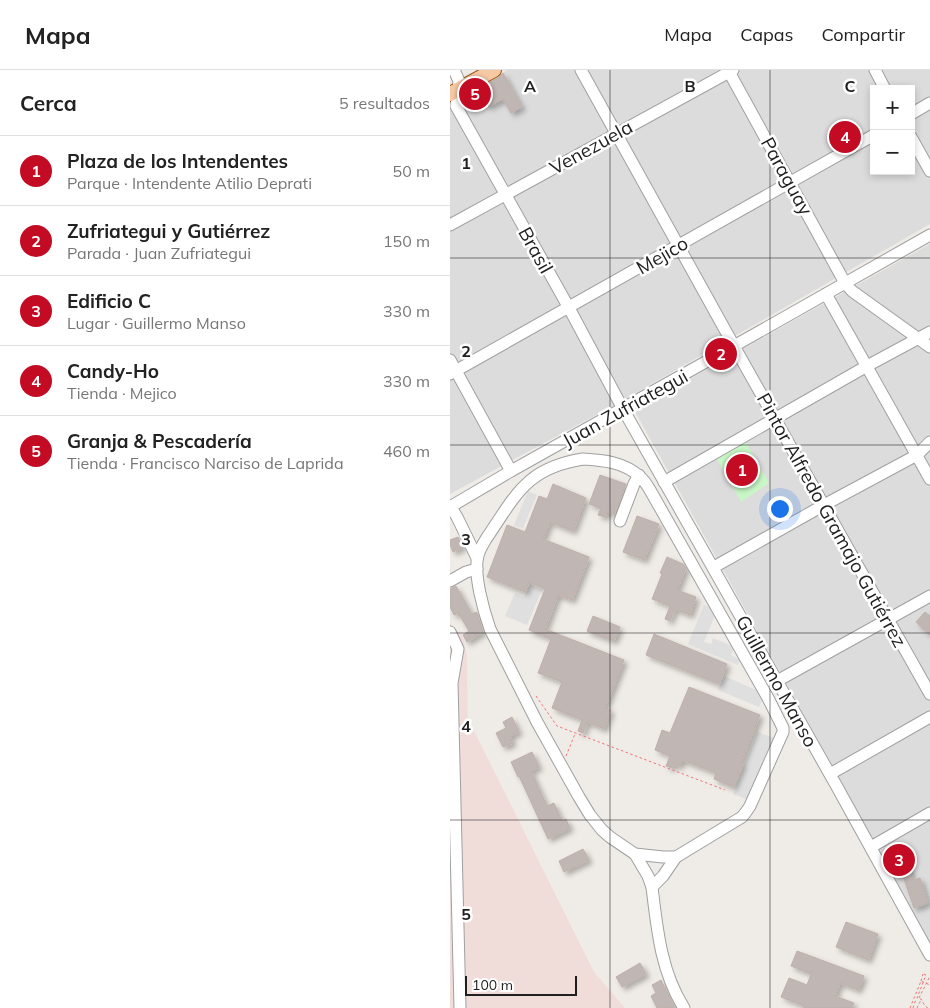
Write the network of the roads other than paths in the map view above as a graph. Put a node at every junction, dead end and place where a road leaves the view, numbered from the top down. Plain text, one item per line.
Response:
1 (454, 70) edge
2 (494, 70) edge
3 (581, 70) edge
4 (875, 70) edge
5 (730, 71) edge
6 (883, 85) edge
7 (454, 92) edge
8 (930, 103) edge
9 (915, 112) edge
10 (616, 133) junction
11 (870, 137) edge
12 (915, 144) edge
13 (930, 171) edge
14 (790, 182) junction
15 (505, 194) junction
16 (450, 225) edge
17 (930, 235) edge
18 (678, 245) junction
19 (845, 283) junction
20 (826, 294) junction
21 (569, 308) junction
22 (930, 332) edge
23 (919, 339) junction
24 (734, 346) junction
25 (930, 347) edge
26 (450, 360) edge
27 (867, 366) junction
28 (453, 373) edge
29 (623, 409) junction
30 (775, 420) junction
31 (930, 442) edge
32 (917, 455) junction
33 (511, 470) junction
34 (639, 475) junction
35 (930, 478) edge
36 (664, 482) junction
37 (824, 505) junction
38 (450, 507) edge
39 (620, 521) dead end
40 (477, 564) junction
41 (714, 568) junction
42 (450, 581) edge
43 (930, 596) edge
44 (888, 620) junction
45 (450, 632) edge
46 (451, 681) edge
47 (776, 681) junction
48 (930, 694) edge
49 (930, 717) edge
50 (830, 774) junction
51 (930, 813) edge
52 (871, 847) junction
53 (635, 854) junction
54 (676, 857) junction
55 (454, 868) edge
56 (652, 887) junction
57 (930, 955) edge
58 (460, 1008) edge
59 (684, 1008) edge

1 - 7 street, Brasil
2 - 7 main road
3 - 10 street, Pintor Alfredo Gramajo Gutiérrez
4 - 6 street
5 - 10 street, Venezuela
5 - 14 street, Paraguay
7 - 15 street, Brasil
8 - 9 street
10 - 15 street, Venezuela
10 - 18 street, Pintor Alfredo Gramajo Gutiérrez
11 - 14 street, Mejico
12 - 13 street
14 - 18 street, Mejico
14 - 19 street, Paraguay
15 - 16 street, Venezuela
15 - 21 street, Brasil
17 - 19 street, Juan Zufriategui
18 - 21 street, Mejico
18 - 24 street, Pintor Alfredo Gramajo Gutiérrez
19 - 20 street, Juan Zufriategui
19 - 23 street
20 - 24 street, Juan Zufriategui
20 - 27 street
21 - 28 street, Mejico
21 - 29 street, Brasil
22 - 23 street
23 - 25 street
23 - 27 street
24 - 29 street, Juan Zufriategui
24 - 30 street, Pintor Alfredo Gramajo Gutiérrez
26 - 28 street
27 - 30 street
27 - 32 street
28 - 33 street
29 - 33 street, Juan Zufriategui
29 - 36 street, Guillermo Manso
30 - 36 street
30 - 37 street, Pintor Alfredo Gramajo Gutiérrez
31 - 32 street
32 - 35 street
32 - 37 street
33 - 38 street, Juan Zufriategui
34 - 39 street
34 - 40 street
34 - 54 street
36 - 41 street, Guillermo Manso
37 - 41 street
37 - 44 street, Pintor Alfredo Gramajo Gutiérrez
38 - 40 street
40 - 42 street
40 - 53 street
41 - 47 street, Guillermo Manso
43 - 44 street
44 - 47 street
44 - 48 street, Pintor Alfredo Gramajo Gutiérrez
45 - 46 street
46 - 55 street
47 - 50 street, Guillermo Manso
49 - 50 street
50 - 52 street, Guillermo Manso
51 - 52 street
52 - 57 street, Guillermo Manso
53 - 54 street
53 - 56 street
54 - 56 street
55 - 58 street
56 - 59 street

